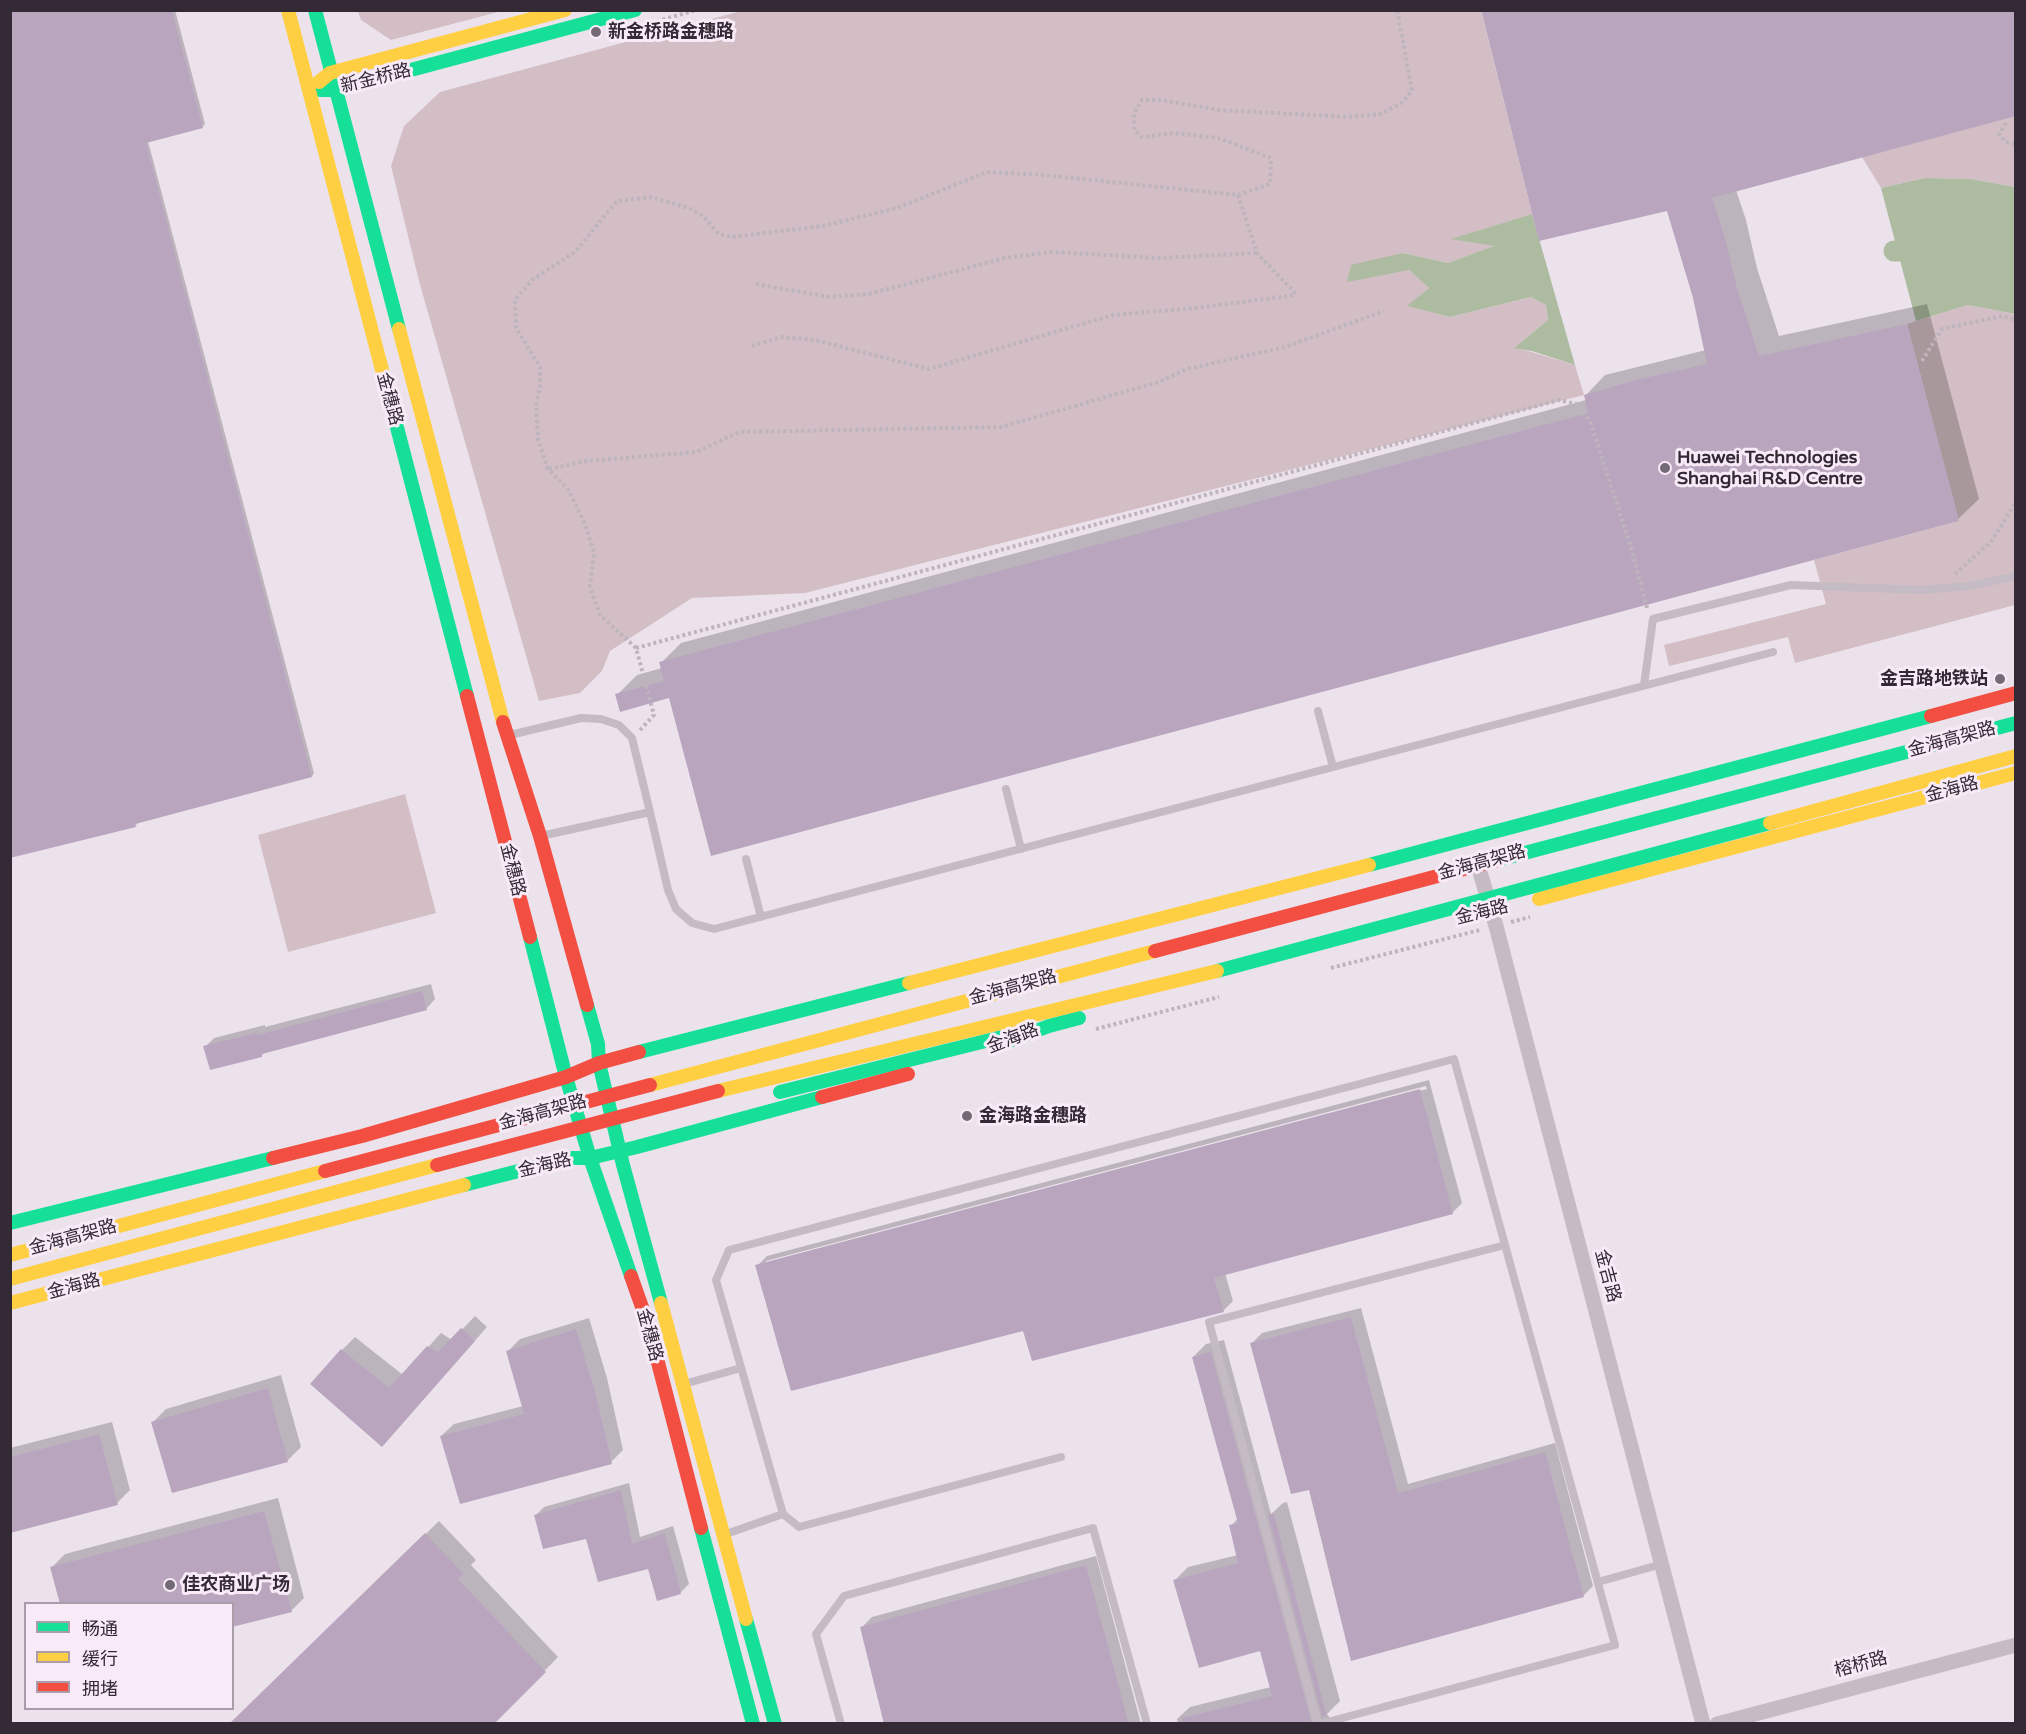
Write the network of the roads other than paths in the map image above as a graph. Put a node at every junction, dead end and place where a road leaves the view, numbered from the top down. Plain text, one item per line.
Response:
1 (288, 10) edge
2 (315, 10) edge
3 (565, 10) edge
4 (635, 10) edge
5 (330, 73) junction
6 (308, 90) junction
7 (336, 90) junction
8 (2016, 576) edge
9 (1773, 652) dead end
10 (1644, 685) junction
11 (2016, 693) edge
12 (1318, 711) dead end
13 (2016, 723) edge
14 (507, 736) junction
15 (2016, 756) edge
16 (1333, 766) junction
17 (2016, 773) edge
18 (1006, 789) dead end
19 (650, 812) junction
20 (540, 836) junction
21 (1470, 839) junction
22 (1021, 849) junction
23 (746, 859) dead end
24 (1491, 911) junction
25 (761, 917) junction
26 (1049, 1026) junction
27 (599, 1062) junction
28 (566, 1077) junction
29 (774, 1093) dead end
30 (630, 1129) dead end
31 (621, 1151) junction
32 (590, 1158) junction
33 (10, 1223) edge
34 (1505, 1245) junction
35 (10, 1255) edge
36 (10, 1279) edge
37 (10, 1286) edge
38 (10, 1303) edge
39 (741, 1368) junction
40 (684, 1384) junction
41 (663, 1389) junction
42 (1061, 1457) dead end
43 (783, 1514) junction
44 (725, 1534) junction
45 (1662, 1564) junction
46 (1598, 1582) junction
47 (2016, 1645) edge
48 (753, 1724) edge
49 (776, 1724) edge
50 (841, 1724) edge
51 (1147, 1724) edge
52 (1319, 1724) edge
53 (1703, 1724) edge
54 (1717, 1724) edge

1 - 6 main road, 金穗路
2 - 5 main road, 金穗路
3 - 5 main road, 新金桥路
4 - 7 main road, 新金桥路
5 - 6 main road, 新金桥路
5 - 7 main road, 金穗路
6 - 7 main road, 新金桥路
6 - 28 main road, 金穗路
7 - 14 main road, 金穗路
8 - 10 lane
9 - 10 lane
10 - 16 lane
11 - 21 main road
12 - 16 lane
13 - 35 main road, 金海高架路, bridge
14 - 19 lane
14 - 20 main road, 金穗路
15 - 36 main road, 金海高架路, bridge
16 - 22 lane
17 - 24 main road, 金海路
18 - 22 lane
19 - 20 lane
19 - 25 lane
20 - 27 main road, 金穗路
21 - 24 street, 金吉路
21 - 27 main road
22 - 25 lane
23 - 25 lane
24 - 26 main road, 金海路
24 - 45 street, 金吉路
26 - 29 main road
26 - 31 main road, 金海路
27 - 28 main road
27 - 31 main road, 金穗路
28 - 32 main road, 金穗路
28 - 33 main road
30 - 37 main road
31 - 32 main road, 金海路
31 - 40 main road, 金穗路
32 - 38 main road, 金海路
32 - 41 main road, 金穗路
34 - 39 lane
34 - 46 lane
34 - 52 lane
39 - 40 lane
39 - 43 lane
40 - 41 lane
40 - 44 main road, 金穗路
41 - 48 main road, 金穗路
42 - 43 lane
43 - 44 lane
44 - 49 main road, 金穗路
45 - 46 lane
45 - 53 street, 金吉路
46 - 52 lane
47 - 54 street, 榕桥路
50 - 51 lane

